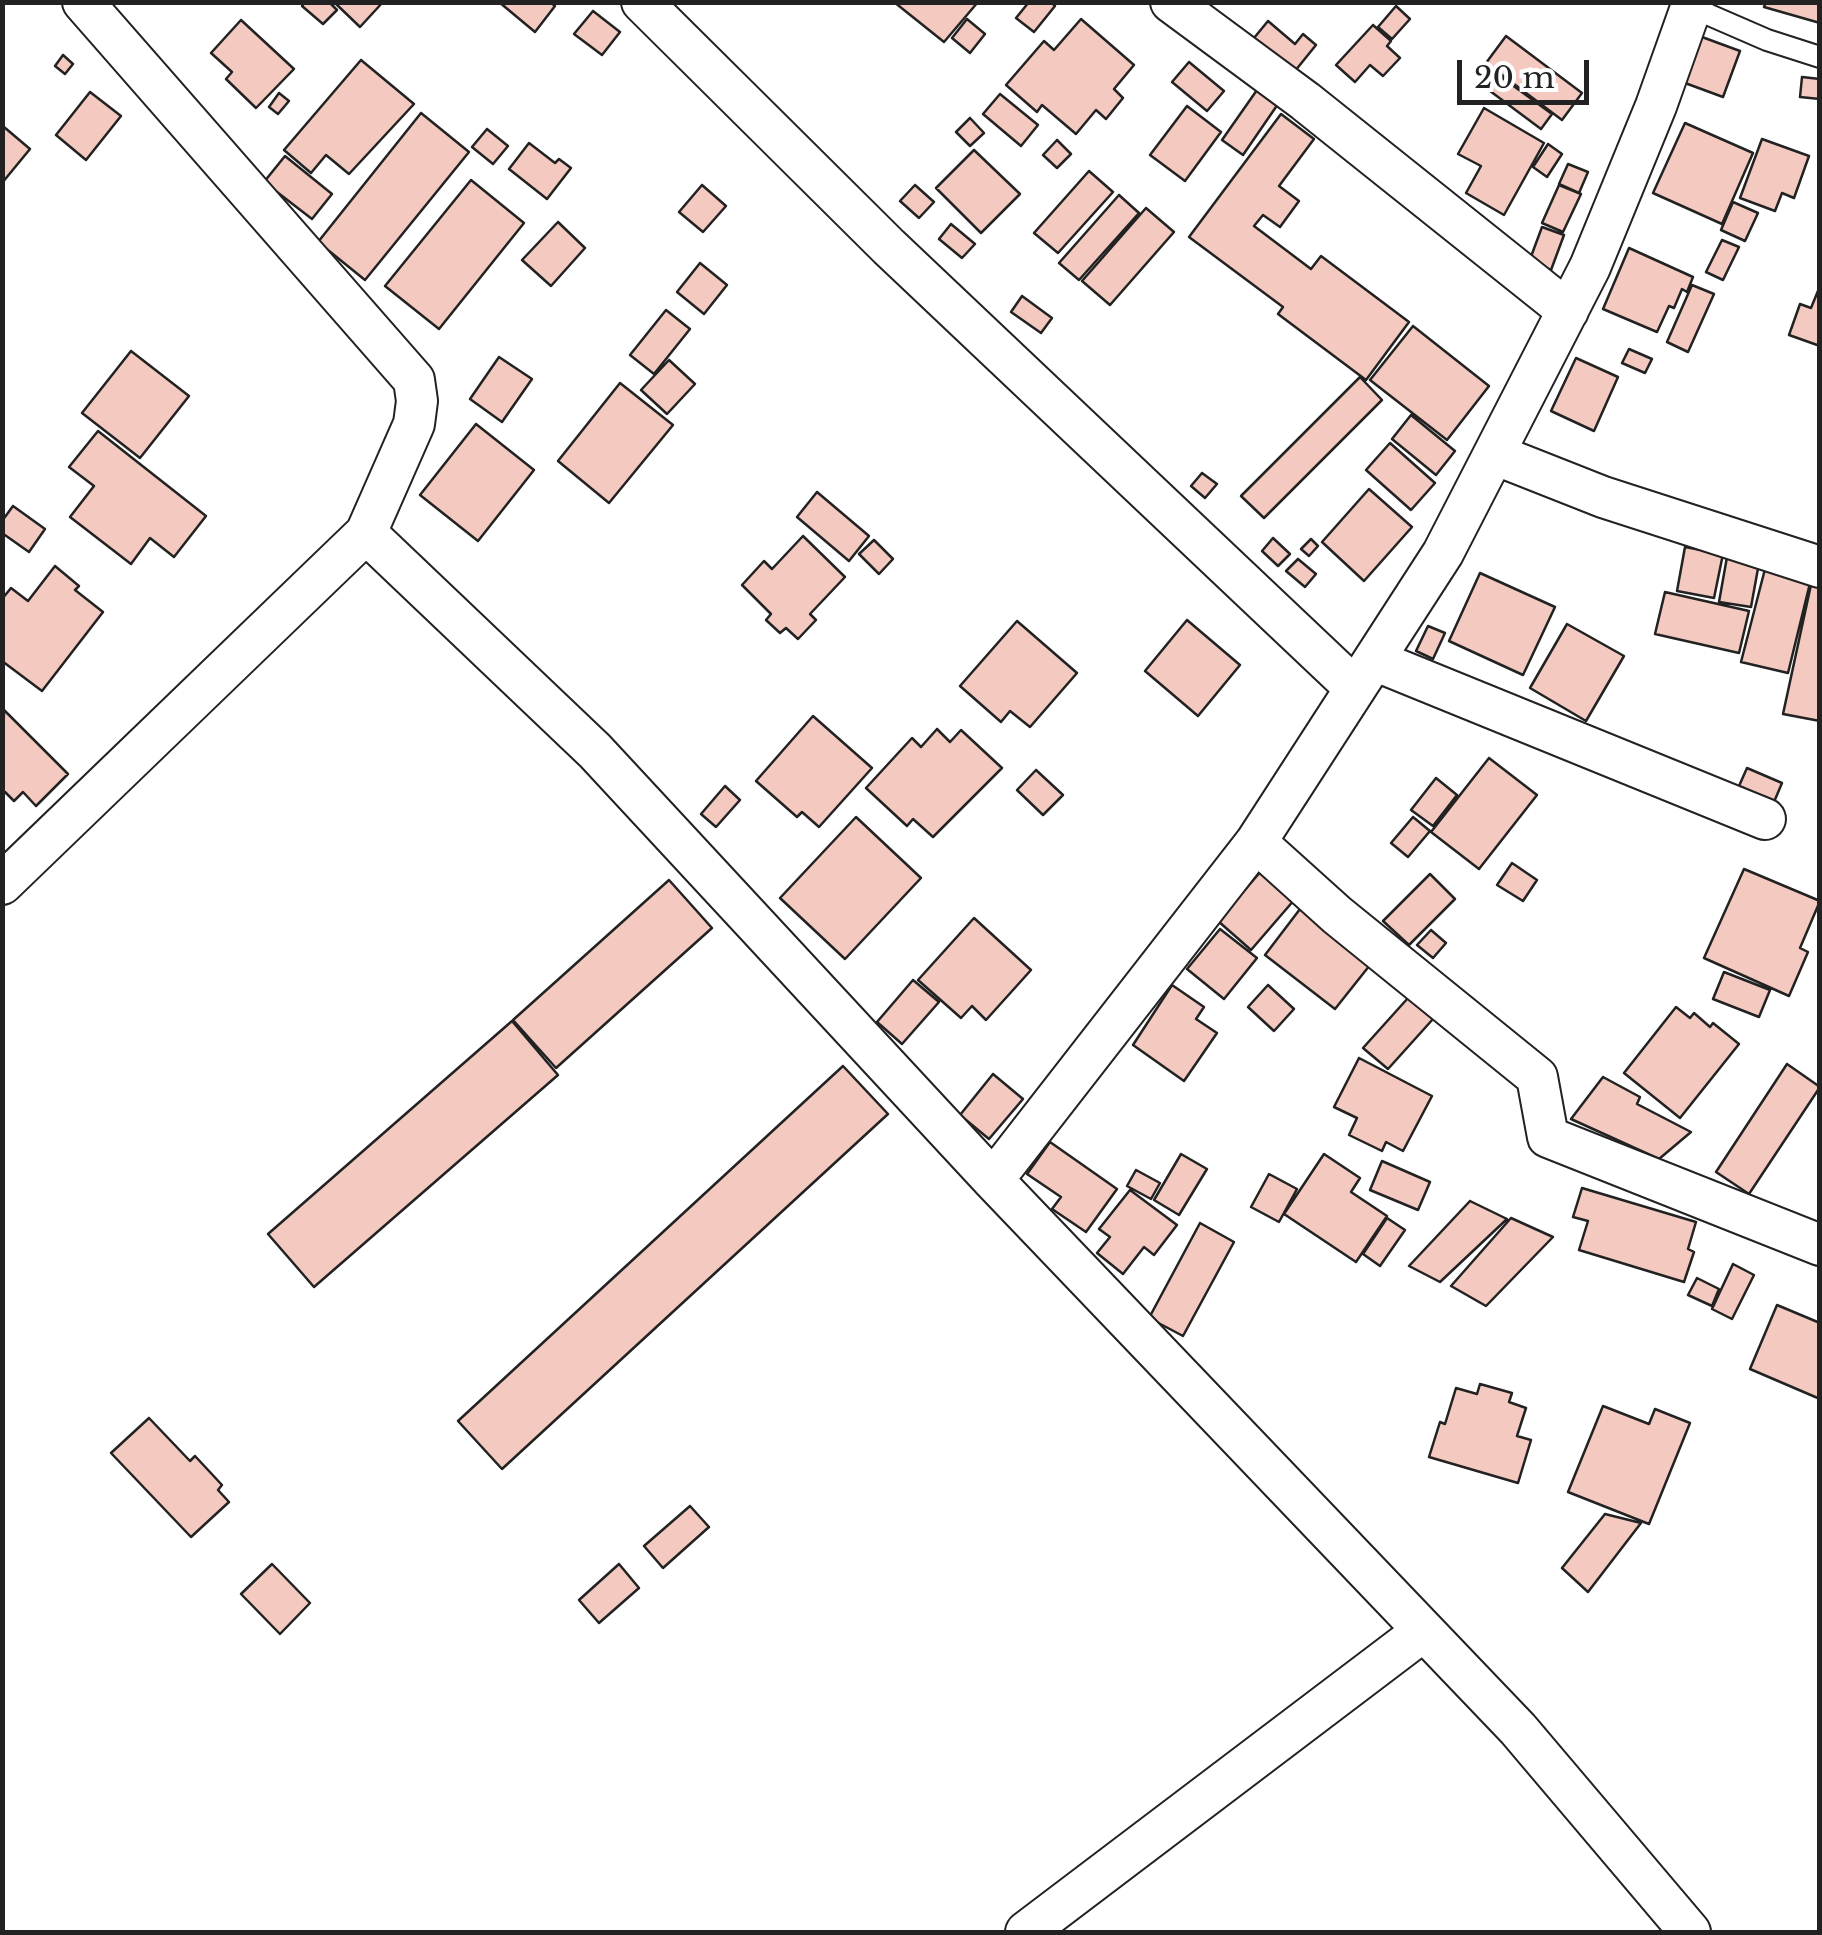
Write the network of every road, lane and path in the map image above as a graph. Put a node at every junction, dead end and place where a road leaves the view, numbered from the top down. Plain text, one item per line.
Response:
1 (83, 2) edge
2 (642, 2) edge
3 (1170, 2) edge
4 (1692, 5) edge
5 (1820, 56) edge
6 (1568, 311) junction
7 (1494, 454) junction
8 (366, 533) junction
9 (1820, 567) edge
10 (1364, 674) junction
11 (1765, 819) dead end
12 (1256, 842) junction
13 (2, 884) edge
14 (993, 1180) junction
15 (1820, 1246) edge
16 (1422, 1632) junction
17 (1026, 1932) edge
18 (1690, 1932) edge

1 - 8 street
2 - 10 street
3 - 6 street
4 - 5 lane
4 - 6 street
6 - 7 street
7 - 9 street
7 - 10 street
8 - 13 street
8 - 14 street
10 - 11 street
10 - 12 street
12 - 14 street
12 - 15 street
14 - 16 street
16 - 17 street
16 - 18 street

